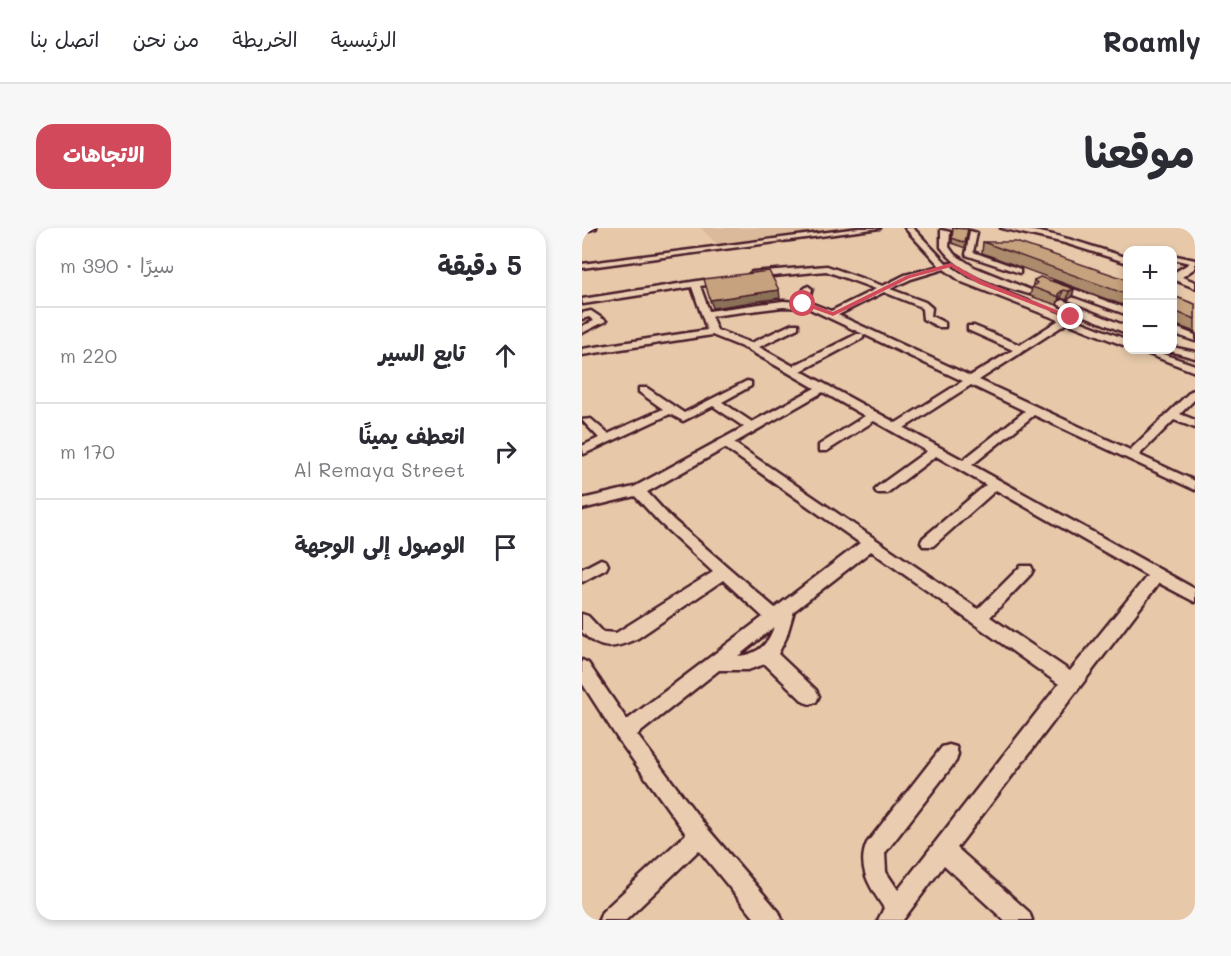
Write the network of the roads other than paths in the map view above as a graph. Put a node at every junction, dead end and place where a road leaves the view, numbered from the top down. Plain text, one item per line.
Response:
1 (592, 228) edge
2 (856, 228) edge
3 (876, 228) edge
4 (909, 228) edge
5 (922, 228) edge
6 (964, 228) edge
7 (1005, 228) edge
8 (582, 230) edge
9 (977, 230) edge
10 (942, 232) edge
11 (767, 242) junction
12 (1177, 258) edge
13 (1123, 259) edge
14 (1195, 263) edge
15 (948, 265) junction
16 (582, 266) edge
17 (1017, 271) dead end
18 (1177, 274) edge
19 (740, 277) edge
20 (1177, 277) edge
21 (1040, 280) edge
22 (717, 281) edge
23 (695, 285) junction
24 (1195, 285) edge
25 (808, 289) dead end
26 (882, 289) junction
27 (655, 291) junction
28 (1029, 291) dead end
29 (582, 295) edge
30 (583, 302) edge
31 (1062, 303) dead end
32 (803, 304) junction
33 (1123, 310) edge
34 (705, 314) junction
35 (833, 314) junction
36 (582, 316) edge
37 (1068, 319) junction
38 (1104, 319) junction
39 (942, 325) dead end
40 (795, 326) dead end
41 (971, 328) dead end
42 (1123, 328) edge
43 (582, 330) edge
44 (1177, 331) edge
45 (712, 332) junction
46 (1116, 333) junction
47 (860, 336) dead end
48 (1123, 336) edge
49 (1195, 338) edge
50 (1123, 342) edge
51 (582, 343) edge
52 (751, 347) junction
53 (1020, 350) junction
54 (1177, 351) edge
55 (587, 352) edge
56 (1154, 354) edge
57 (1170, 354) edge
58 (1195, 355) edge
59 (1195, 363) edge
60 (1195, 369) edge
61 (792, 371) junction
62 (972, 381) junction
63 (747, 384) dead end
64 (823, 388) junction
65 (643, 390) dead end
66 (1195, 393) edge
67 (714, 402) junction
68 (1034, 409) junction
69 (670, 410) junction
70 (873, 416) junction
71 (1173, 416) junction
72 (587, 421) dead end
73 (1195, 424) edge
74 (753, 428) junction
75 (896, 428) junction
76 (608, 440) junction
77 (726, 443) junction
78 (823, 448) dead end
79 (584, 450) dead end
80 (936, 450) junction
81 (1132, 455) junction
82 (965, 465) junction
83 (996, 483) junction
84 (1195, 486) edge
85 (882, 490) dead end
86 (638, 491) junction
87 (582, 504) edge
88 (928, 542) dead end
89 (871, 543) junction
90 (601, 565) dead end
91 (1026, 570) dead end
92 (724, 572) junction
93 (1157, 575) junction
94 (582, 576) edge
95 (1195, 596) edge
96 (781, 614) junction
97 (979, 618) junction
98 (582, 621) edge
99 (768, 656) junction
100 (717, 663) junction
101 (582, 668) edge
102 (1071, 682) junction
103 (810, 696) dead end
104 (625, 733) junction
105 (949, 754) dead end
106 (700, 835) junction
107 (942, 849) junction
108 (894, 914) edge
109 (610, 920) edge
110 (771, 920) edge
111 (1022, 920) edge

1 - 8 street
2 - 11 street
3 - 11 street
4 - 15 street
5 - 15 street
6 - 9 street
7 - 13 street
9 - 17 street
10 - 28 street
11 - 16 street
12 - 14 street
14 - 18 street
15 - 26 street
15 - 37 street
19 - 26 street
20 - 24 street
21 - 33 street
22 - 23 street
23 - 27 street
23 - 34 street
25 - 32 street
26 - 35 street
26 - 39 street
27 - 29 street
27 - 30 street
31 - 38 street
32 - 34 street
32 - 35 street
34 - 45 street
35 - 62 street
36 - 43 street
37 - 46 street
37 - 50 street
37 - 53 street
38 - 42 street
38 - 46 street
40 - 52 street
41 - 53 street
44 - 49 street
45 - 52 street
45 - 55 street
46 - 48 street
47 - 61 street
51 - 55 street
52 - 61 street
53 - 62 street
54 - 58 street
56 - 60 street
57 - 59 street
61 - 64 street
62 - 68 street
62 - 75 street
63 - 67 street
64 - 70 street
64 - 74 street
65 - 69 street
66 - 71 street
67 - 69 street
67 - 74 street
68 - 81 street
68 - 82 street
69 - 76 street
70 - 75 street
70 - 78 street
71 - 73 street
71 - 81 street
72 - 76 street
74 - 77 street
75 - 80 street
76 - 79 street
77 - 86 street
77 - 89 street
80 - 82 street
80 - 85 street
81 - 84 street
82 - 83 street
83 - 88 street
83 - 93 street
86 - 87 street
86 - 92 street
89 - 96 street
89 - 97 street
90 - 94 street
91 - 97 street
92 - 96 street
92 - 98 street
93 - 95 street
93 - 102 street
96 - 99 street
96 - 100 street
97 - 102 street
99 - 100 street
99 - 103 street
100 - 104 street
101 - 104 street
102 - 107 street
104 - 106 street
105 - 108 street
106 - 109 street
106 - 110 street
107 - 108 street
107 - 111 street

